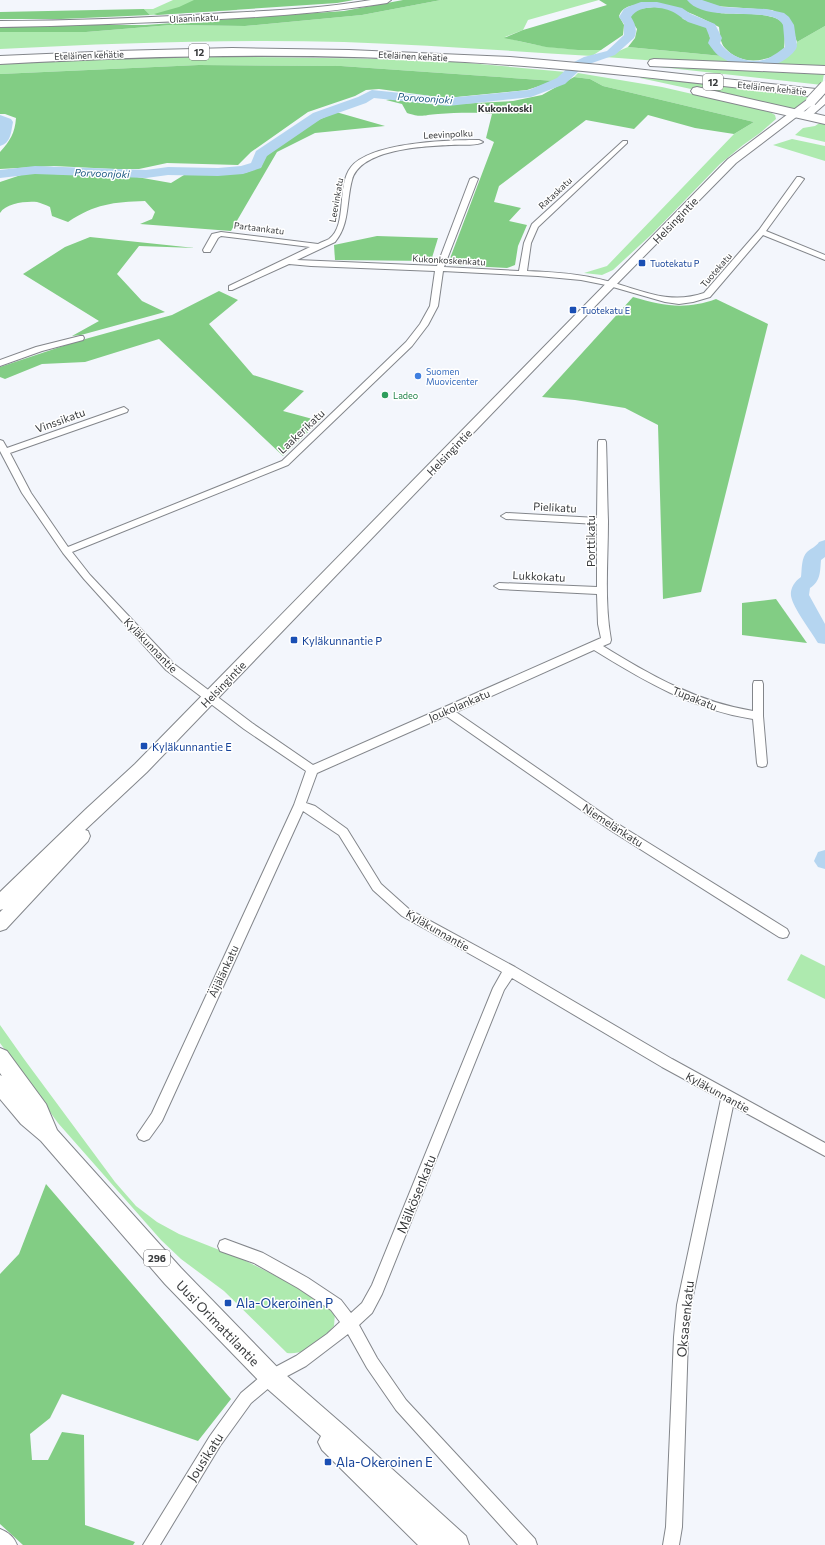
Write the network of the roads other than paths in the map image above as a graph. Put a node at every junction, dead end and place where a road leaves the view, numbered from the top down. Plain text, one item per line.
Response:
1 (387, 0) edge
2 (0, 24) edge
3 (398, 52) junction
4 (0, 53) edge
5 (0, 60) edge
6 (558, 62) junction
7 (604, 66) junction
8 (825, 70) edge
9 (825, 87) edge
10 (824, 98) edge
11 (800, 114) junction
12 (825, 120) edge
13 (479, 142) dead end
14 (625, 142) dead end
15 (418, 145) joint
16 (474, 179) dead end
17 (800, 179) dead end
18 (762, 232) junction
19 (318, 246) junction
20 (206, 250) dead end
21 (825, 258) edge
22 (286, 261) junction
23 (439, 269) junction
24 (523, 273) junction
25 (611, 284) junction
26 (232, 288) dead end
27 (80, 338) dead end
28 (0, 363) edge
29 (124, 410) dead end
30 (602, 442) dead end
31 (3, 448) edge
32 (506, 516) dead end
33 (603, 521) junction
34 (66, 551) junction
35 (499, 586) dead end
36 (602, 592) junction
37 (606, 640) joint
38 (596, 646) junction
39 (758, 684) dead end
40 (210, 698) junction
41 (447, 711) junction
42 (758, 716) junction
43 (762, 763) dead end
44 (141, 768) junction
45 (312, 770) junction
46 (300, 805) junction
47 (0, 902) edge
48 (0, 924) edge
49 (783, 933) dead end
50 (511, 971) junction
51 (0, 1057) edge
52 (0, 1084) edge
53 (728, 1097) junction
54 (48, 1134) junction
55 (144, 1135) dead end
56 (825, 1150) edge
57 (225, 1246) dead end
58 (350, 1323) junction
59 (275, 1381) junction
60 (0, 1537) edge
61 (9, 1545) edge
62 (150, 1545) edge
63 (436, 1545) edge
64 (457, 1545) edge
65 (529, 1545) edge
66 (671, 1545) edge

1 - 2 main road, Ulaaninkatu
3 - 4 highway, Eteläinen kehätie / 12
3 - 5 highway, Eteläinen kehätie / 12
3 - 6 highway
3 - 6 highway
6 - 7 highway
6 - 7 highway
7 - 8 highway
7 - 9 highway, Eteläinen kehätie / 12
7 - 10 highway, Eteläinen kehätie / 12
7 - 11 highway
9 - 11 main road, Helsingintie, bridge
10 - 11 main road, Helsingintie
11 - 12 highway
11 - 25 main road, Helsingintie
13 - 15 street, Leevinpolku
14 - 24 street, Rataskatu
15 - 19 street, Leevinkatu
16 - 23 street, Laakerikatu
17 - 18 street, Tuotekatu
18 - 21 street
18 - 25 street, Tuotekatu
19 - 20 street, Partaankatu
19 - 22 street, Leevinkatu
22 - 23 street, Kukonkoskenkatu
22 - 26 street, Leevinkatu
23 - 24 street, Kukonkoskenkatu
23 - 34 street, Laakerikatu
24 - 25 street, Kukonkoskenkatu
25 - 40 main road, Helsingintie
27 - 28 street
29 - 31 street, Vinssikatu
30 - 33 street, Porttikatu
31 - 34 street, Kyläkunnantie
32 - 33 street, Pielikatu
33 - 36 street, Porttikatu
34 - 40 street, Kyläkunnantie
35 - 36 street, Lukkokatu
36 - 37 street, Porttikatu
37 - 38 street, Joukolankatu
38 - 41 street, Joukolankatu
38 - 42 street, Tupakatu
39 - 42 street
40 - 44 main road, Helsingintie
40 - 45 street, Kyläkunnantie
41 - 45 street, Joukolankatu
41 - 49 street, Niemelänkatu
42 - 43 street
44 - 47 main road, Helsingintie
44 - 48 main road, Helsingintie
45 - 46 street
46 - 50 street, Kyläkunnantie
46 - 55 street, Äijälänkatu
50 - 53 street, Kyläkunnantie
50 - 58 street, Mälkösenkatu
51 - 54 main road, Uusi Orimattilantie / 296
52 - 54 main road, Uusi Orimattilantie / 296
53 - 56 street, Kyläkunnantie
53 - 66 street, Oksasenkatu
54 - 59 main road, Uusi Orimattilantie / 296
57 - 58 street
58 - 59 street, Mälkösenkatu
58 - 65 street
59 - 62 street, Jousikatu
59 - 63 main road, Uusi Orimattilantie / 296
59 - 64 main road, Uusi Orimattilantie / 296
60 - 61 street

